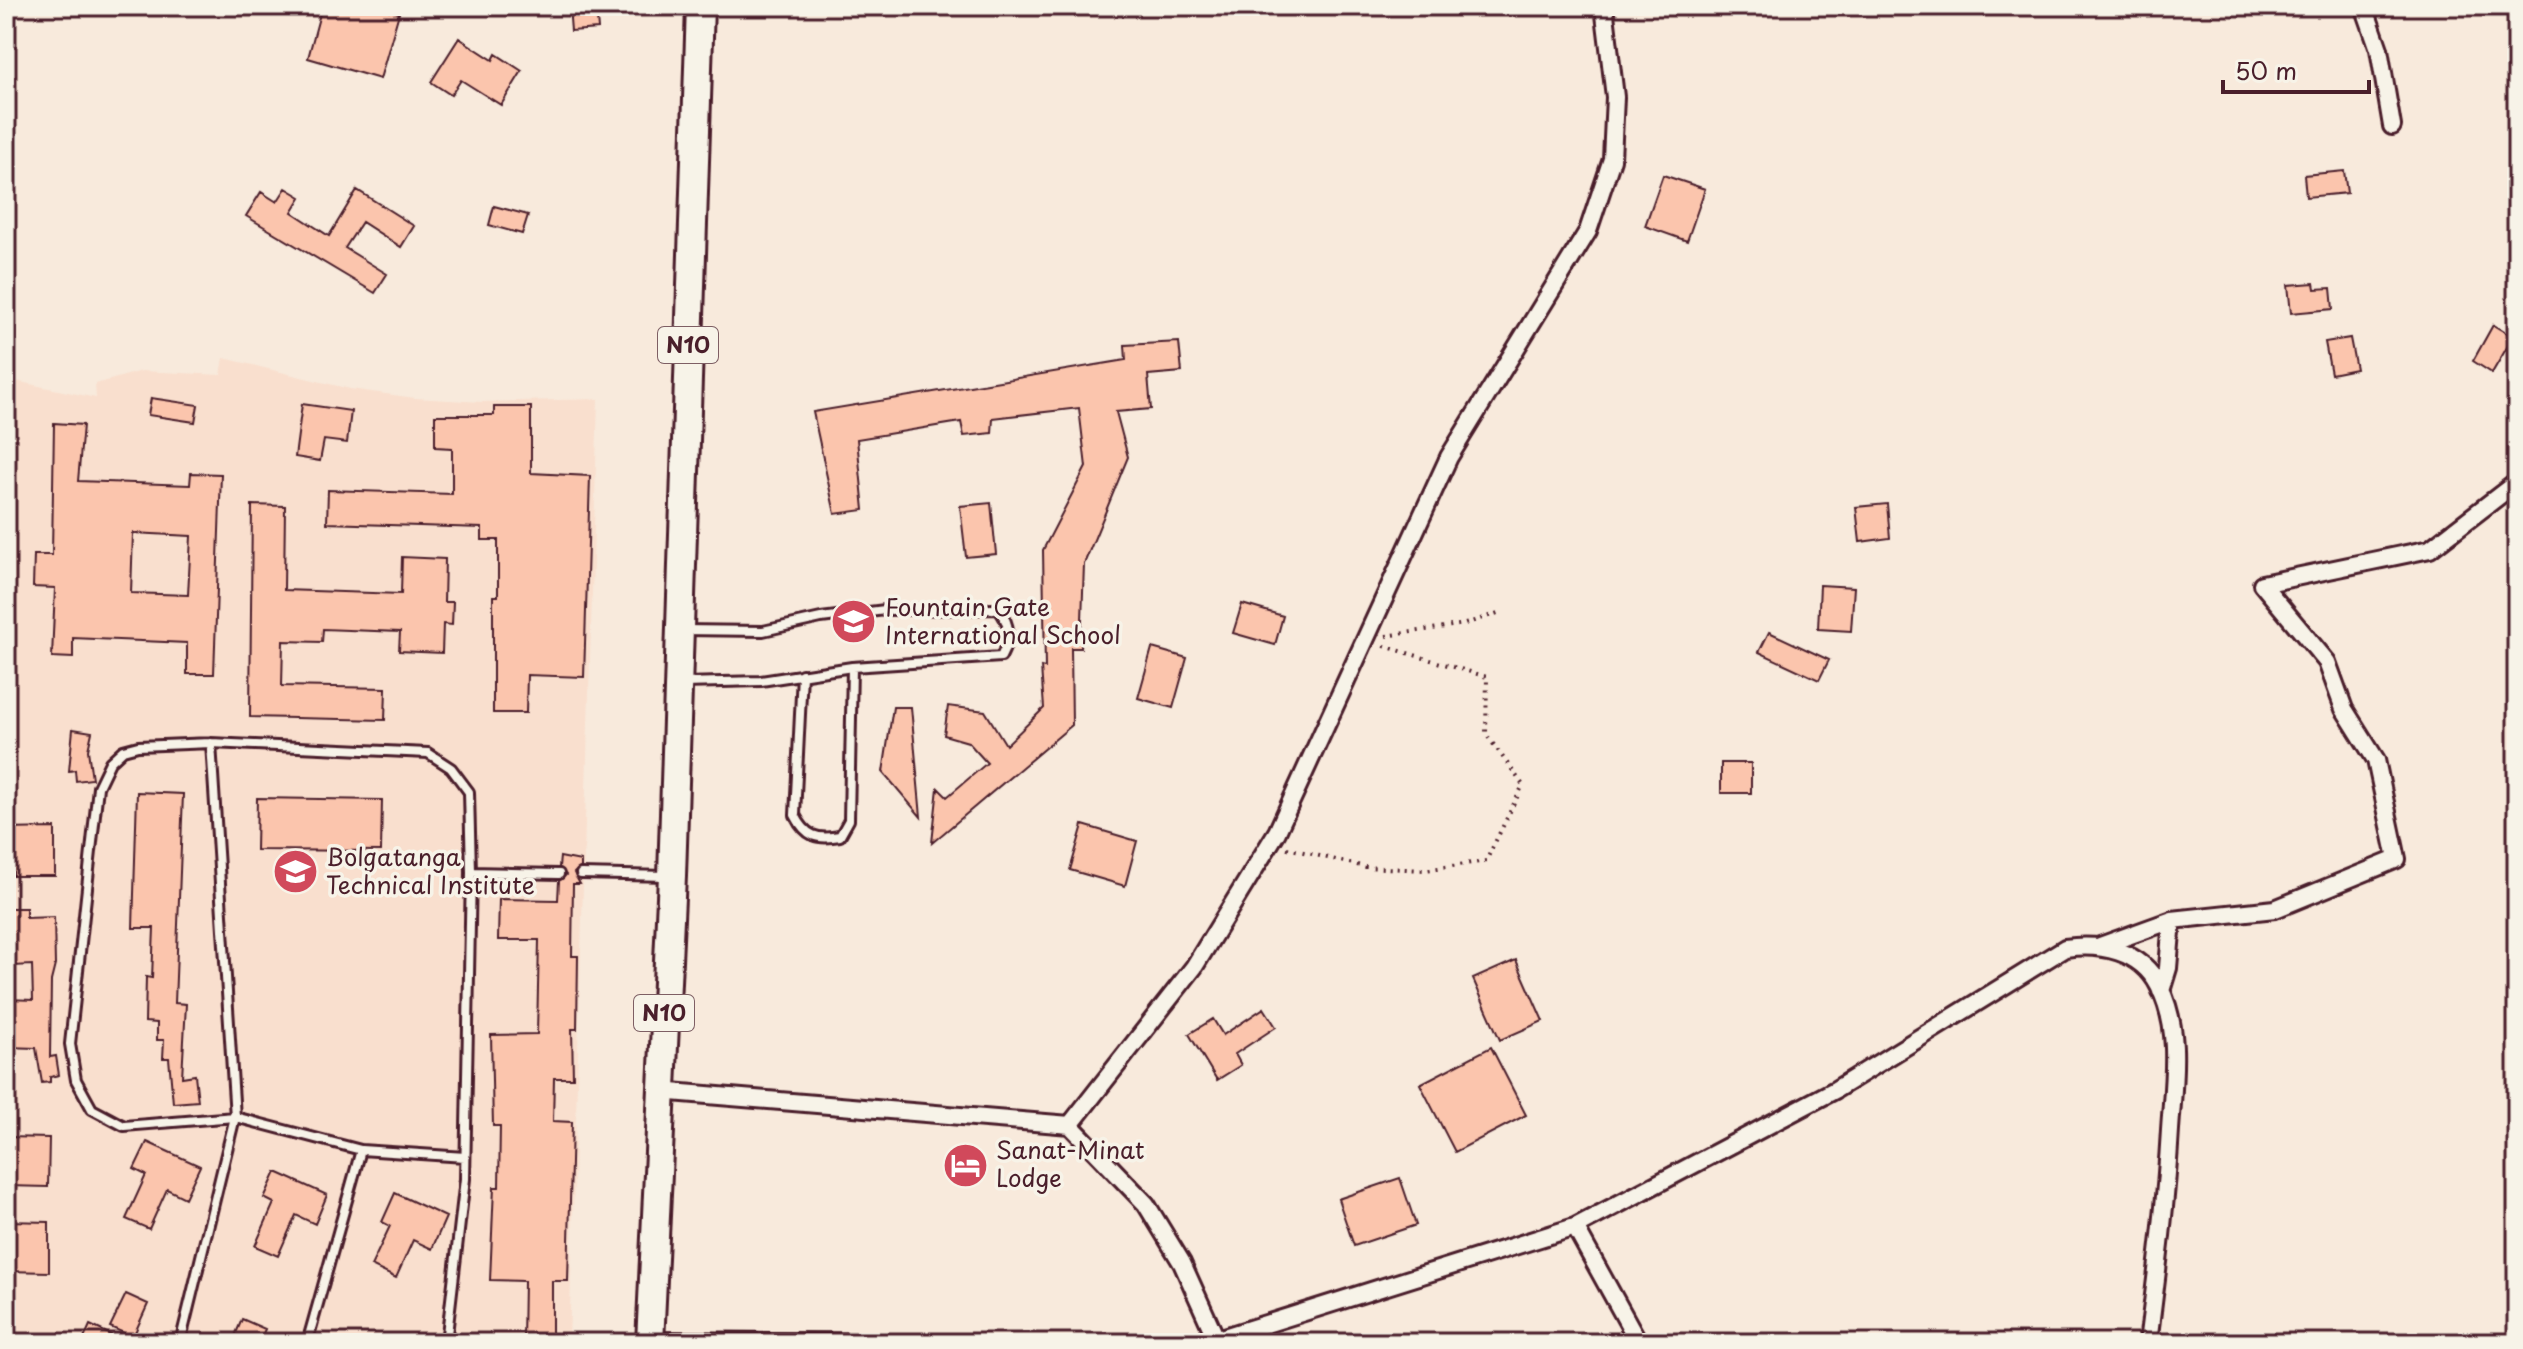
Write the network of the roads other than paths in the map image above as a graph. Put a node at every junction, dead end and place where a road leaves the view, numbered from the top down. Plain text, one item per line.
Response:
1 (700, 6) edge
2 (1604, 6) edge
3 (2364, 6) edge
4 (2392, 126) dead end
5 (2517, 482) edge
6 (678, 630) junction
7 (852, 667) junction
8 (802, 674) junction
9 (676, 684) junction
10 (211, 743) junction
11 (471, 872) junction
12 (559, 874) dead end
13 (581, 874) dead end
14 (672, 876) junction
15 (2172, 920) junction
16 (2100, 946) junction
17 (2161, 991) junction
18 (659, 1091) junction
19 (235, 1117) junction
20 (1070, 1125) junction
21 (361, 1150) junction
22 (465, 1157) junction
23 (1575, 1227) junction
24 (1218, 1341) edge
25 (650, 1342) edge
26 (180, 1343) edge
27 (307, 1343) edge
28 (446, 1343) edge
29 (882, 1343) edge
30 (1639, 1343) edge
31 (2148, 1343) edge

1 - 6 highway, N10
2 - 20 street
3 - 4 street
5 - 15 street
6 - 7 lane
6 - 9 highway, N10
7 - 8 lane
7 - 8 lane
8 - 9 lane
9 - 14 highway, N10
10 - 11 lane
10 - 19 lane
10 - 19 lane
11 - 12 lane
11 - 22 lane
13 - 14 lane
14 - 18 highway, N10
15 - 16 street
15 - 17 street
16 - 17 street
16 - 23 street
17 - 31 street
18 - 20 street
18 - 25 highway, N10
19 - 21 lane
19 - 26 lane
20 - 24 street
21 - 22 lane
21 - 27 lane
22 - 28 lane
23 - 24 street
23 - 30 street
25 - 29 street

